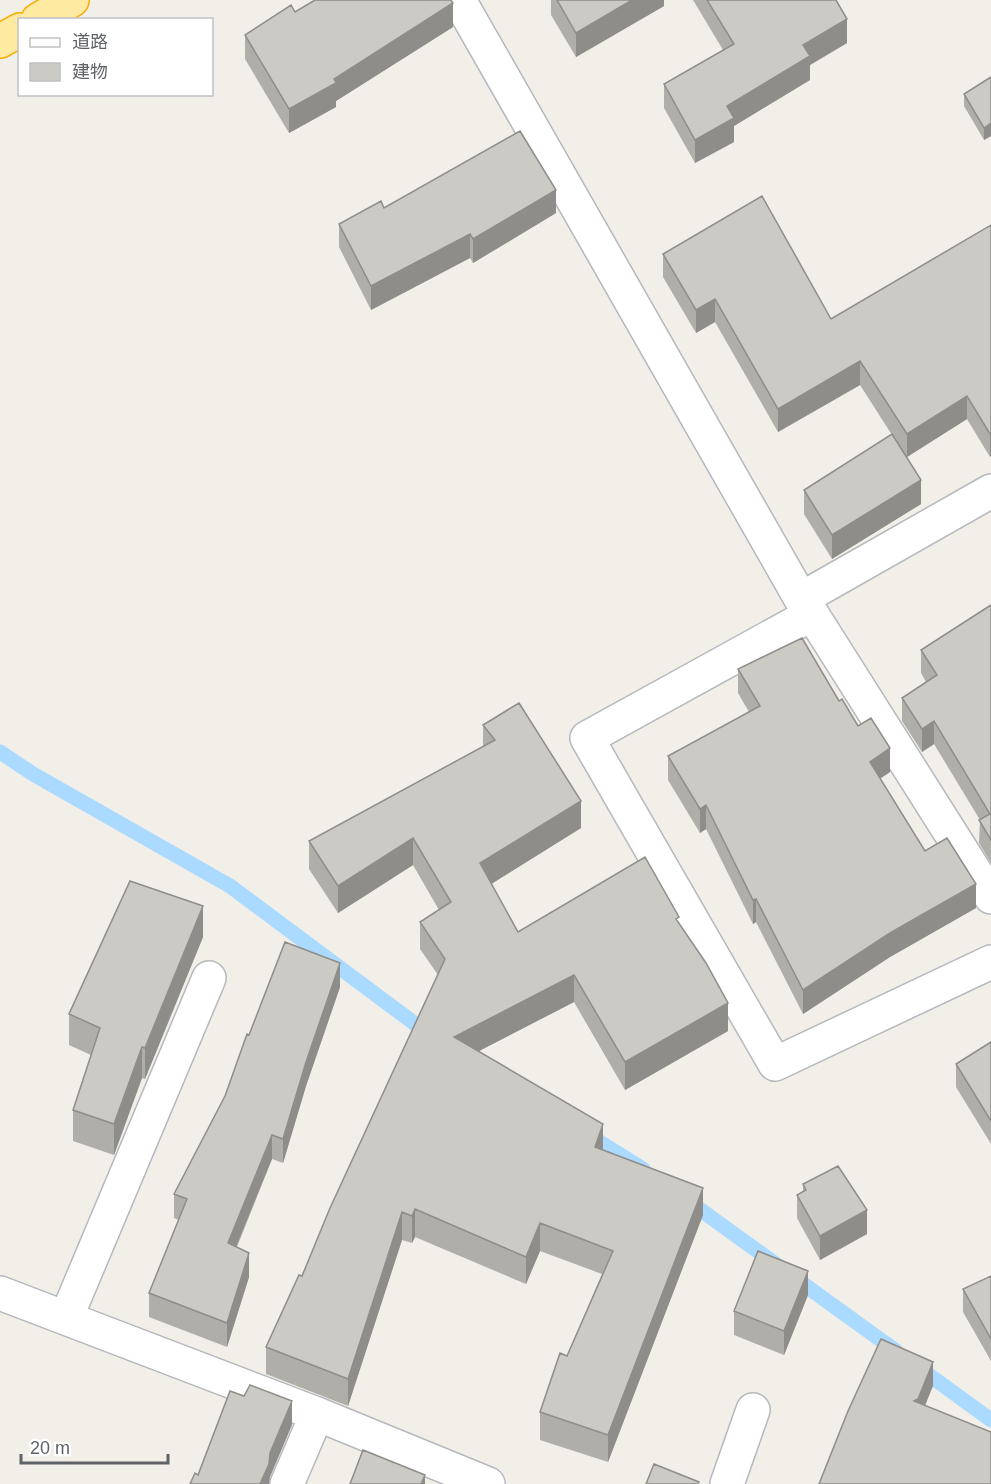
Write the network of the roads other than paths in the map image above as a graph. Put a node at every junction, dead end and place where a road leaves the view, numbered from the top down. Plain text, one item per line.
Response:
1 (72, 0) edge
2 (459, 0) edge
3 (41, 18) edge
4 (18, 31) edge
5 (0, 41) edge
6 (991, 491) edge
7 (806, 606) junction
8 (991, 897) edge
9 (991, 962) edge
10 (209, 978) dead end
11 (0, 1293) edge
12 (66, 1318) junction
13 (753, 1410) dead end
14 (317, 1414) junction
15 (287, 1484) edge
16 (488, 1484) edge
17 (728, 1484) edge

1 - 3 highway
2 - 7 street
4 - 5 highway
6 - 7 street
7 - 8 street
7 - 9 street
10 - 12 street
11 - 12 street
12 - 14 street
13 - 17 street
14 - 15 street
14 - 16 street

